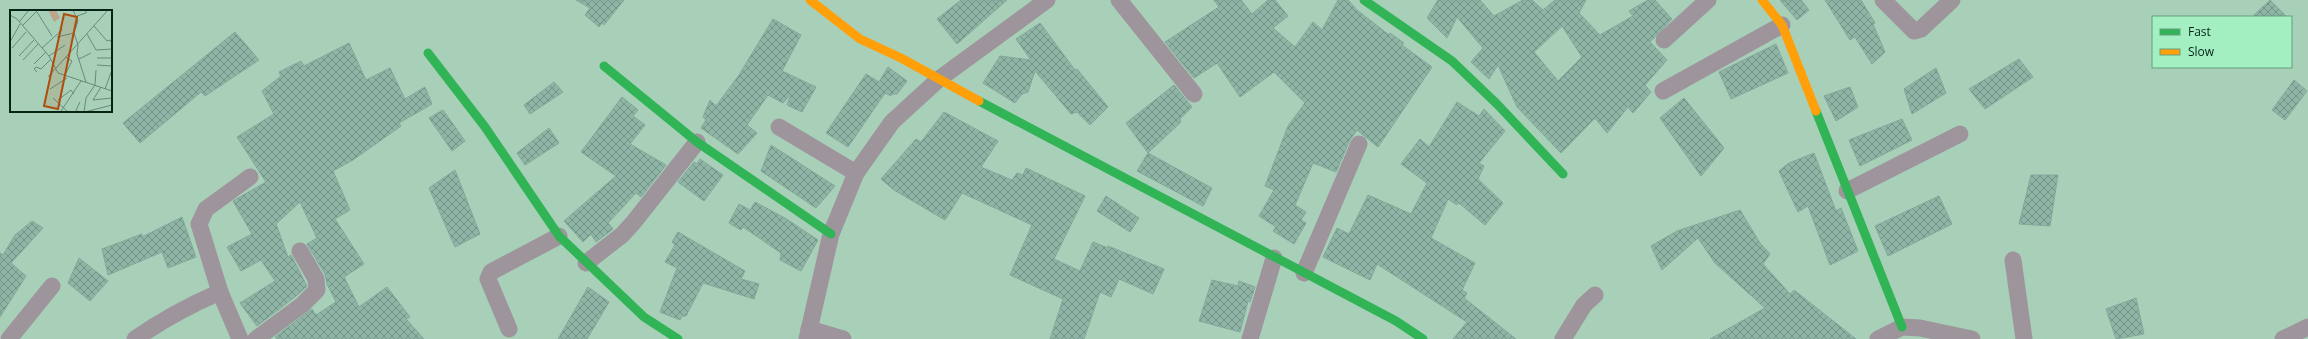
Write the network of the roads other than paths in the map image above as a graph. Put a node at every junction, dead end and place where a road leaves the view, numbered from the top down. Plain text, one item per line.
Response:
1 (810, 0) edge
2 (1047, 0) edge
3 (1119, 0) edge
4 (1364, 0) edge
5 (1708, 0) edge
6 (1762, 0) edge
7 (1883, 0) edge
8 (1952, 0) edge
9 (1782, 25) junction
10 (1664, 40) dead end
11 (428, 53) dead end
12 (604, 66) dead end
13 (939, 79) junction
14 (1663, 90) dead end
15 (1194, 94) dead end
16 (779, 127) dead end
17 (1960, 134) dead end
18 (697, 142) junction
19 (1359, 144) dead end
20 (856, 173) junction
21 (1563, 174) dead end
22 (250, 177) dead end
23 (1847, 190) junction
24 (831, 234) junction
25 (559, 236) junction
26 (300, 251) dead end
27 (1274, 258) junction
28 (2013, 260) dead end
29 (586, 263) junction
30 (1304, 273) junction
31 (52, 286) dead end
32 (220, 292) junction
33 (1595, 295) dead end
34 (2308, 326) edge
35 (1902, 327) junction
36 (509, 329) dead end
37 (808, 334) edge
38 (9, 339) edge
39 (135, 339) edge
40 (240, 339) edge
41 (256, 339) edge
42 (678, 339) edge
43 (843, 339) edge
44 (1250, 339) edge
45 (1423, 339) edge
46 (1563, 339) edge
47 (1878, 339) edge
48 (1972, 339) edge
49 (2024, 339) edge
50 (2283, 339) edge

1 - 13 street
2 - 13 street
3 - 15 street
4 - 21 street
5 - 10 street
6 - 9 street
7 - 8 street
9 - 14 street
9 - 23 street
11 - 25 street
12 - 18 street
13 - 20 street
13 - 27 street
16 - 20 street
17 - 23 street
18 - 24 street
18 - 29 street
19 - 30 street
20 - 24 street
22 - 32 street
23 - 35 street
24 - 37 street
25 - 29 street
25 - 36 street
26 - 41 street
27 - 30 street
27 - 44 street
28 - 49 street
29 - 42 street
30 - 45 street
31 - 38 street
32 - 39 street
32 - 40 street
33 - 46 street
34 - 50 street
35 - 47 street
35 - 48 street
37 - 43 street

